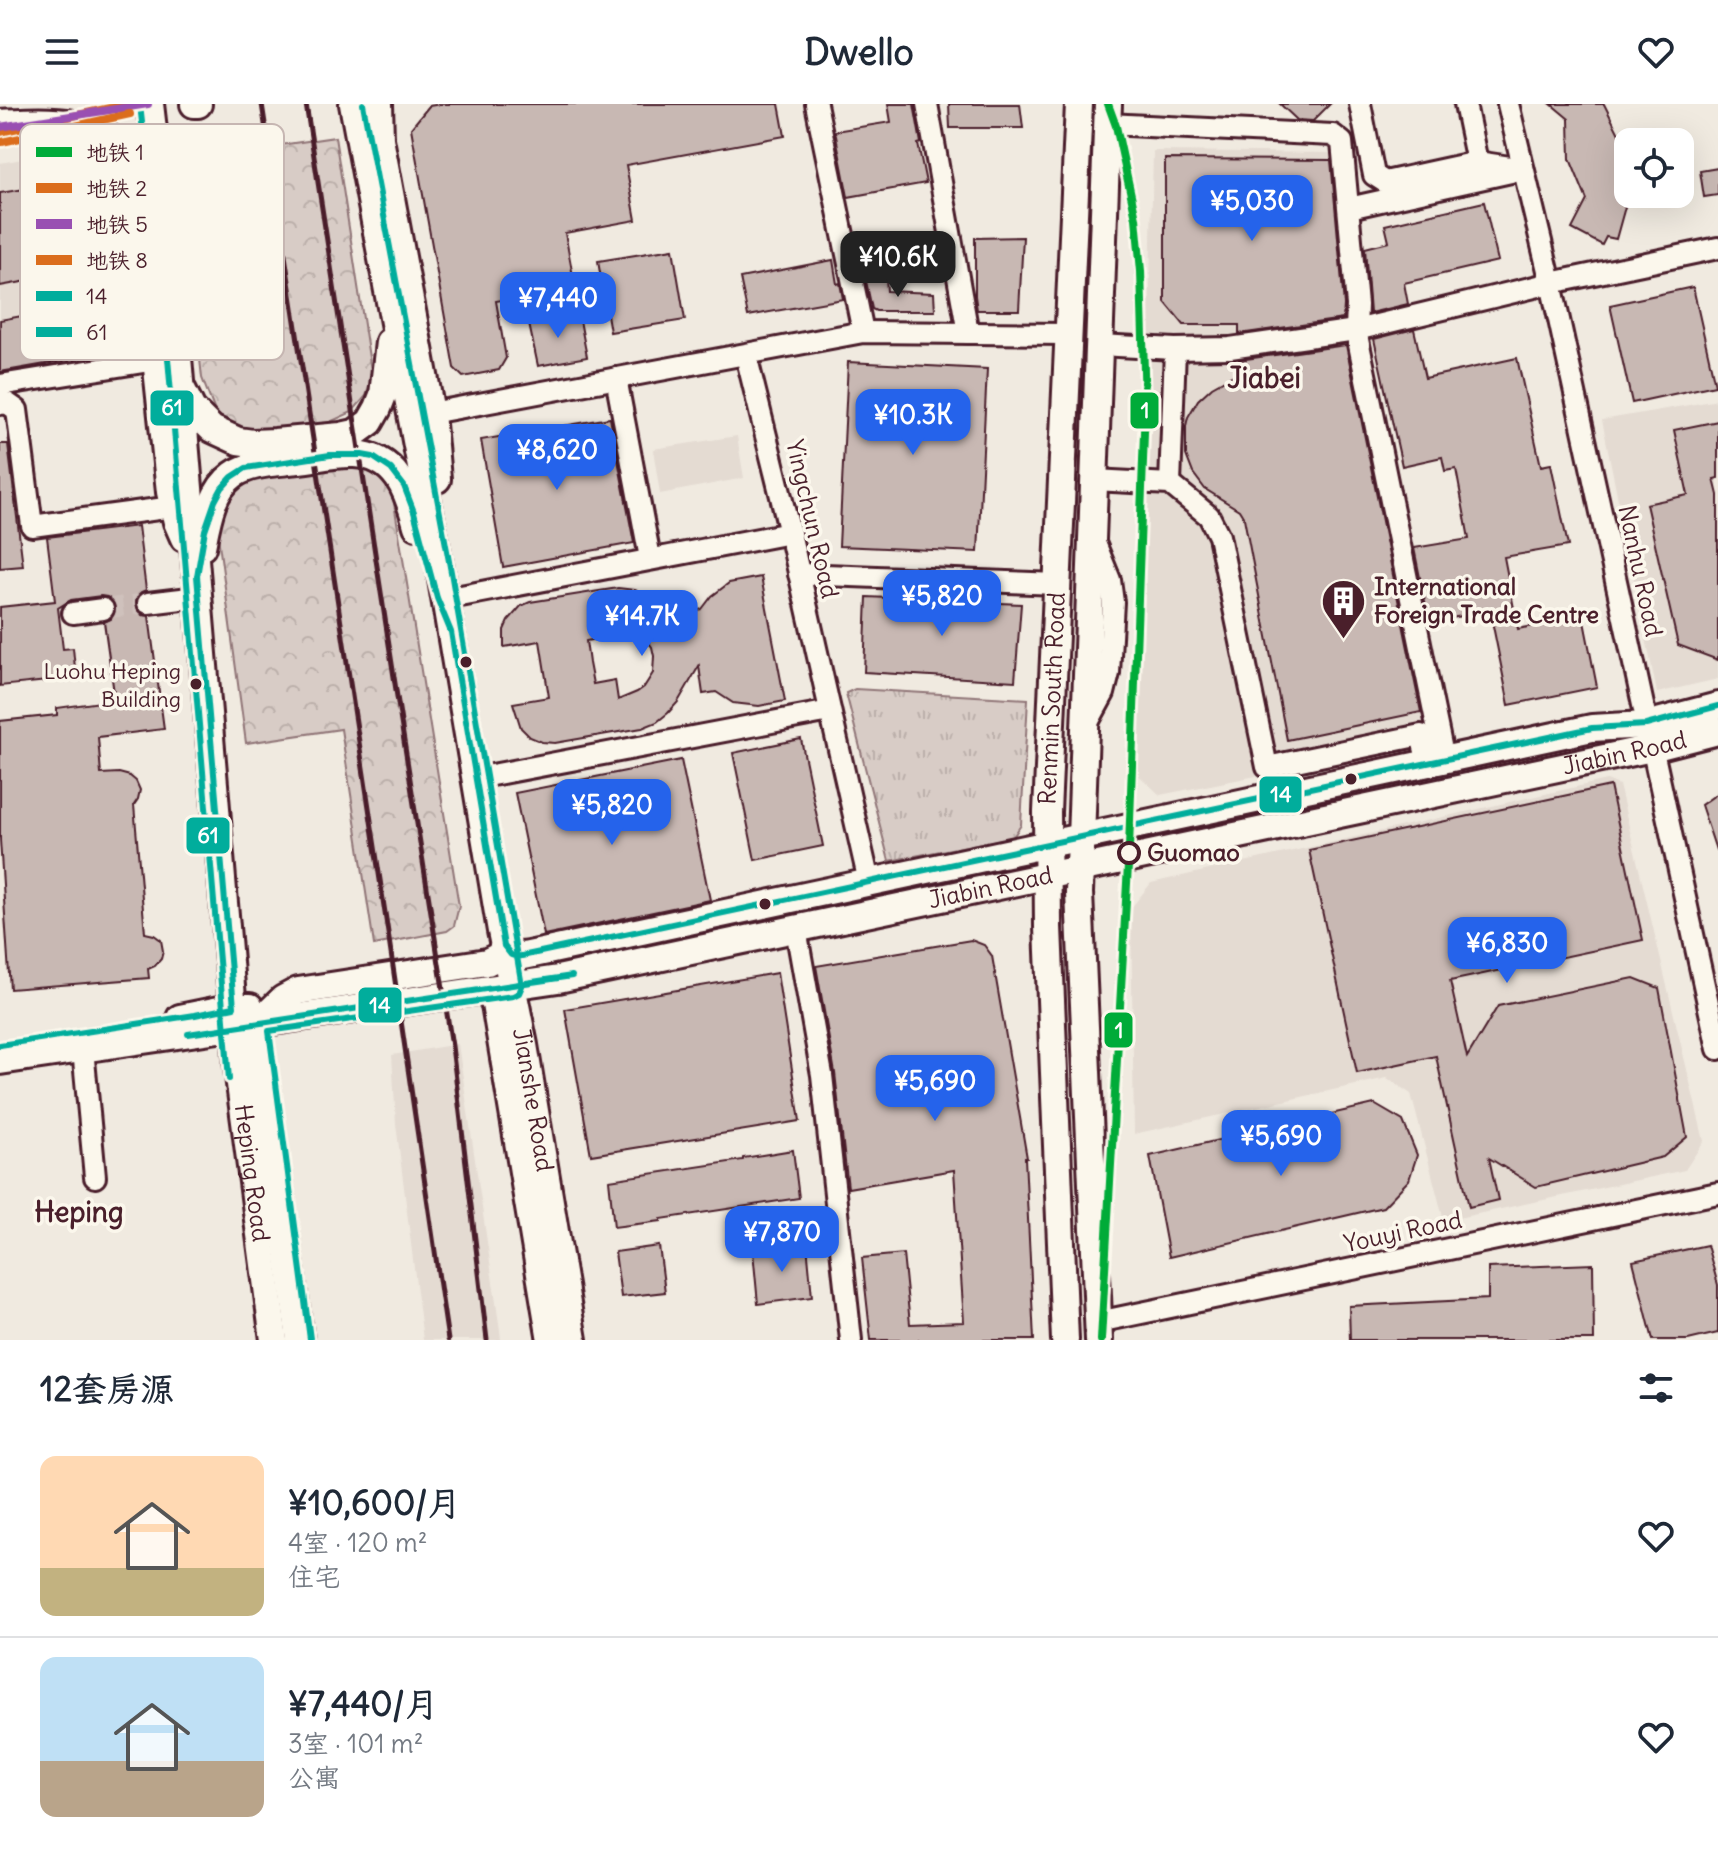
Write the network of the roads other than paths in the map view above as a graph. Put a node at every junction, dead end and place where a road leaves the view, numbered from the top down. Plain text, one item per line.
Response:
1 (49, 104) edge
2 (150, 104) edge
3 (353, 104) edge
4 (379, 104) edge
5 (816, 104) edge
6 (927, 104) edge
7 (1079, 104) edge
8 (1360, 104) edge
9 (1465, 104) edge
10 (1508, 104) edge
11 (0, 112) edge
12 (1108, 114) edge
13 (0, 123) edge
14 (69, 124) edge
15 (152, 124) edge
16 (1477, 162) junction
17 (1523, 169) junction
18 (1349, 208) junction
19 (1718, 248) edge
20 (1551, 283) junction
21 (392, 313) junction
22 (1356, 330) junction
23 (863, 332) junction
24 (968, 333) junction
25 (1068, 334) junction
26 (1099, 345) junction
27 (1175, 349) junction
28 (746, 355) junction
29 (156, 360) joint
30 (178, 360) edge
31 (616, 378) junction
32 (180, 384) junction
33 (0, 385) edge
34 (0, 404) edge
35 (431, 413) junction
36 (1094, 480) junction
37 (1170, 484) junction
38 (173, 507) junction
39 (790, 533) junction
40 (650, 558) junction
41 (799, 574) junction
42 (1057, 584) junction
43 (198, 586) junction
44 (443, 587) junction
45 (148, 603) tunnel mouth
46 (103, 609) tunnel mouth
47 (73, 613) dead end
48 (451, 632) junction
49 (1718, 706) edge
50 (830, 711) junction
51 (1718, 731) edge
52 (1649, 736) junction
53 (1436, 762) junction
54 (476, 778) junction
55 (1080, 837) junction
56 (1046, 844) junction
57 (1079, 870) junction
58 (1046, 876) junction
59 (869, 882) junction
60 (796, 929) junction
61 (504, 946) junction
62 (512, 986) junction
63 (477, 1000) junction
64 (242, 1019) junction
65 (0, 1045) edge
66 (83, 1049) junction
67 (1718, 1049) edge
68 (0, 1061) edge
69 (95, 1177) dead end
70 (1718, 1193) edge
71 (1098, 1331) edge
72 (274, 1340) edge
73 (300, 1340) edge
74 (551, 1340) edge
75 (573, 1340) edge
76 (851, 1340) edge
77 (1065, 1340) edge

1 - 11 main road
2 - 15 main road, Heping Road
3 - 21 main road, Jianshe Road
4 - 35 main road
5 - 23 street
6 - 24 street
7 - 25 main road, Renmin South Road
8 - 16 street
9 - 16 street
10 - 17 street, Nanhu Road
12 - 18 street
12 - 26 main road, Renmin South Road
13 - 14 main road
16 - 17 street
17 - 18 street
17 - 20 street, Nanhu Road
18 - 22 street
19 - 20 street
20 - 22 street
20 - 52 street, Nanhu Road
21 - 32 main road
21 - 44 main road, Jianshe Road
22 - 27 street
22 - 53 street
23 - 24 street
23 - 28 street
24 - 25 street
25 - 42 main road, Renmin South Road
26 - 27 street
26 - 36 main road, Renmin South Road
27 - 37 street
28 - 31 street
28 - 39 street, Yingchun Road
29 - 33 street
29 - 38 main road
30 - 32 main road, Heping Road
31 - 35 street
31 - 40 street
32 - 43 main road, Heping Road
34 - 38 street
35 - 44 main road
36 - 37 street
36 - 55 main road, Renmin South Road
37 - 53 street
38 - 43 main road
39 - 40 street
39 - 41 street, Yingchun Road
40 - 44 street
41 - 42 street
41 - 50 street, Yingchun Road
42 - 56 main road, Renmin South Road
43 - 45 street
43 - 48 main road
43 - 64 main road, Heping Road
44 - 48 main road, Jianshe Road
46 - 47 street
48 - 54 main road, Jianshe Road
49 - 52 main road, Jiabin Road
50 - 54 street
50 - 59 street, Yingchun Road
51 - 52 main road, Jiabin Road
52 - 53 main road, Jiabin Road
52 - 57 main road, Jiabin Road
52 - 67 street, Nanhu Road
53 - 55 main road, Jiabin Road
54 - 61 main road, Jianshe Road
55 - 56 main road, Jiabin Road
55 - 57 main road, Renmin South Road
56 - 58 main road, Renmin South Road
56 - 59 main road, Jiabin Road
57 - 58 main road, Jiabin Road
57 - 71 main road, Renmin South Road
58 - 60 main road, Jiabin Road
58 - 77 main road, Renmin South Road
59 - 61 main road, Jiabin Road
60 - 62 main road, Jiabin Road
60 - 76 street
61 - 62 main road, Jianshe Road
61 - 64 main road
62 - 63 main road, Jiabin Road
62 - 75 main road, Jianshe Road
63 - 64 main road, Jiabin Road
63 - 74 main road, Jianshe Road
64 - 65 main road, Jiabin Road
64 - 66 main road, Jiabin Road
64 - 72 main road, Heping Road
64 - 73 main road, Heping Road
66 - 68 main road, Jiabin Road
66 - 69 street
70 - 71 street, Youyi Road

